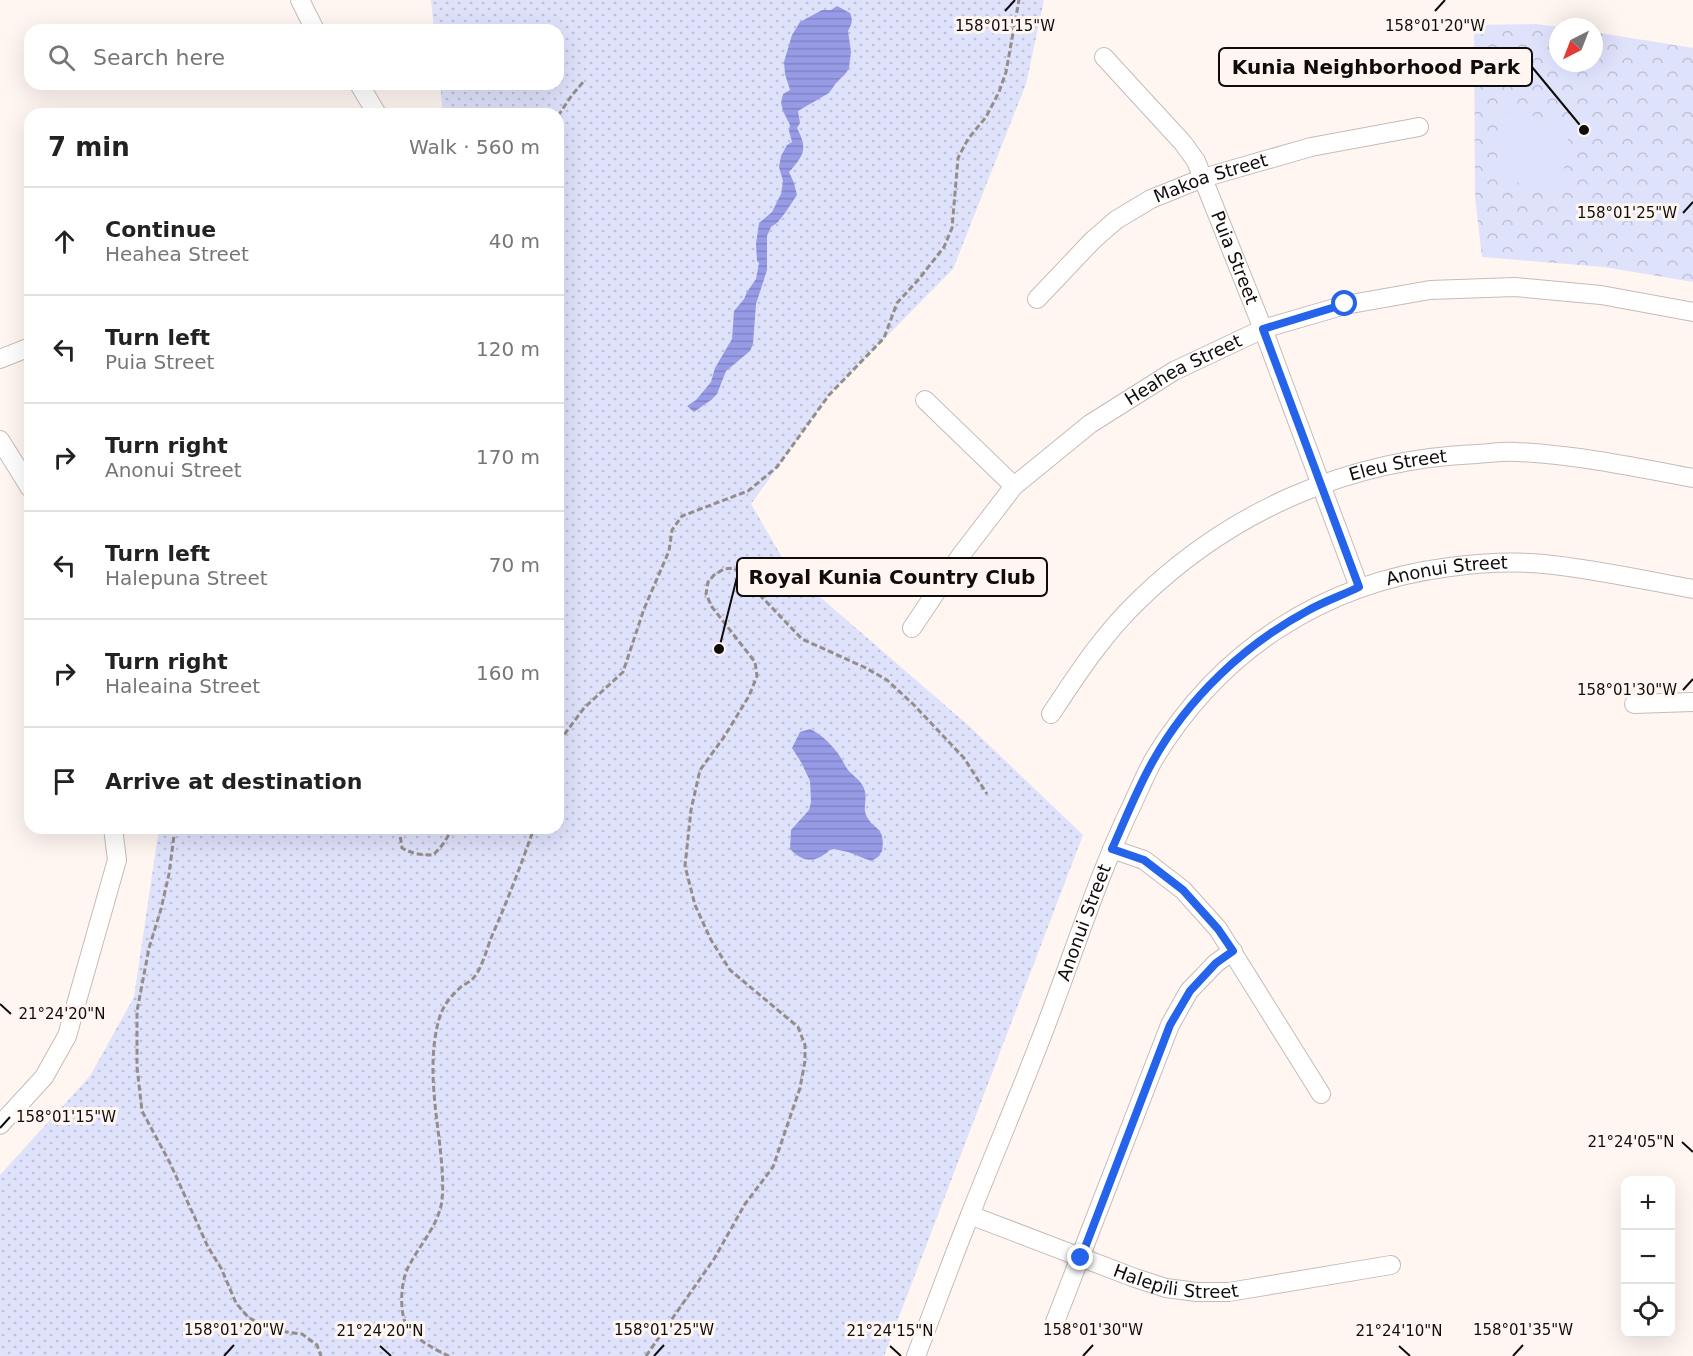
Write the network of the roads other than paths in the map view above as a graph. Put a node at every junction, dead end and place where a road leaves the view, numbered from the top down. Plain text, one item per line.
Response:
1 (300, 0) edge
2 (312, 24) edge
3 (1104, 57) dead end
4 (362, 90) edge
5 (373, 108) edge
6 (1419, 127) dead end
7 (1203, 178) junction
8 (1037, 299) dead end
9 (1693, 312) edge
10 (1263, 329) junction
11 (24, 349) edge
12 (0, 359) edge
13 (925, 400) dead end
14 (0, 440) edge
15 (24, 478) edge
16 (1693, 478) edge
17 (1321, 484) junction
18 (1014, 486) junction
19 (1359, 587) junction
20 (1693, 589) edge
21 (912, 628) dead end
22 (1693, 702) edge
23 (1634, 704) dead end
24 (1051, 714) dead end
25 (114, 834) edge
26 (1112, 849) junction
27 (1233, 951) junction
28 (1321, 1094) dead end
29 (0, 1125) edge
30 (970, 1215) junction
31 (1081, 1258) junction
32 (1391, 1265) dead end
33 (1055, 1322) dead end
34 (916, 1356) edge

1 - 2 street
3 - 7 street, Puia Street
4 - 5 street
6 - 7 street, Makoa Street
7 - 8 street, Makoa Street
7 - 10 street, Puia Street
9 - 10 street, Heahea Street
10 - 17 street, Puia Street
10 - 18 street, Heahea Street
11 - 12 street
13 - 18 street
14 - 15 street
16 - 17 street, Eleu Street
17 - 19 street, Puia Street
17 - 24 street, Eleu Street
18 - 21 street, Heahea Street
19 - 20 street, Anonui Street
19 - 26 street, Anonui Street
22 - 23 street
25 - 29 street
26 - 27 street
26 - 30 street, Anonui Street
27 - 28 street
27 - 31 street
30 - 31 street, Halepili Street
30 - 34 street, Anonui Street
31 - 32 street, Halepili Street
31 - 33 street

